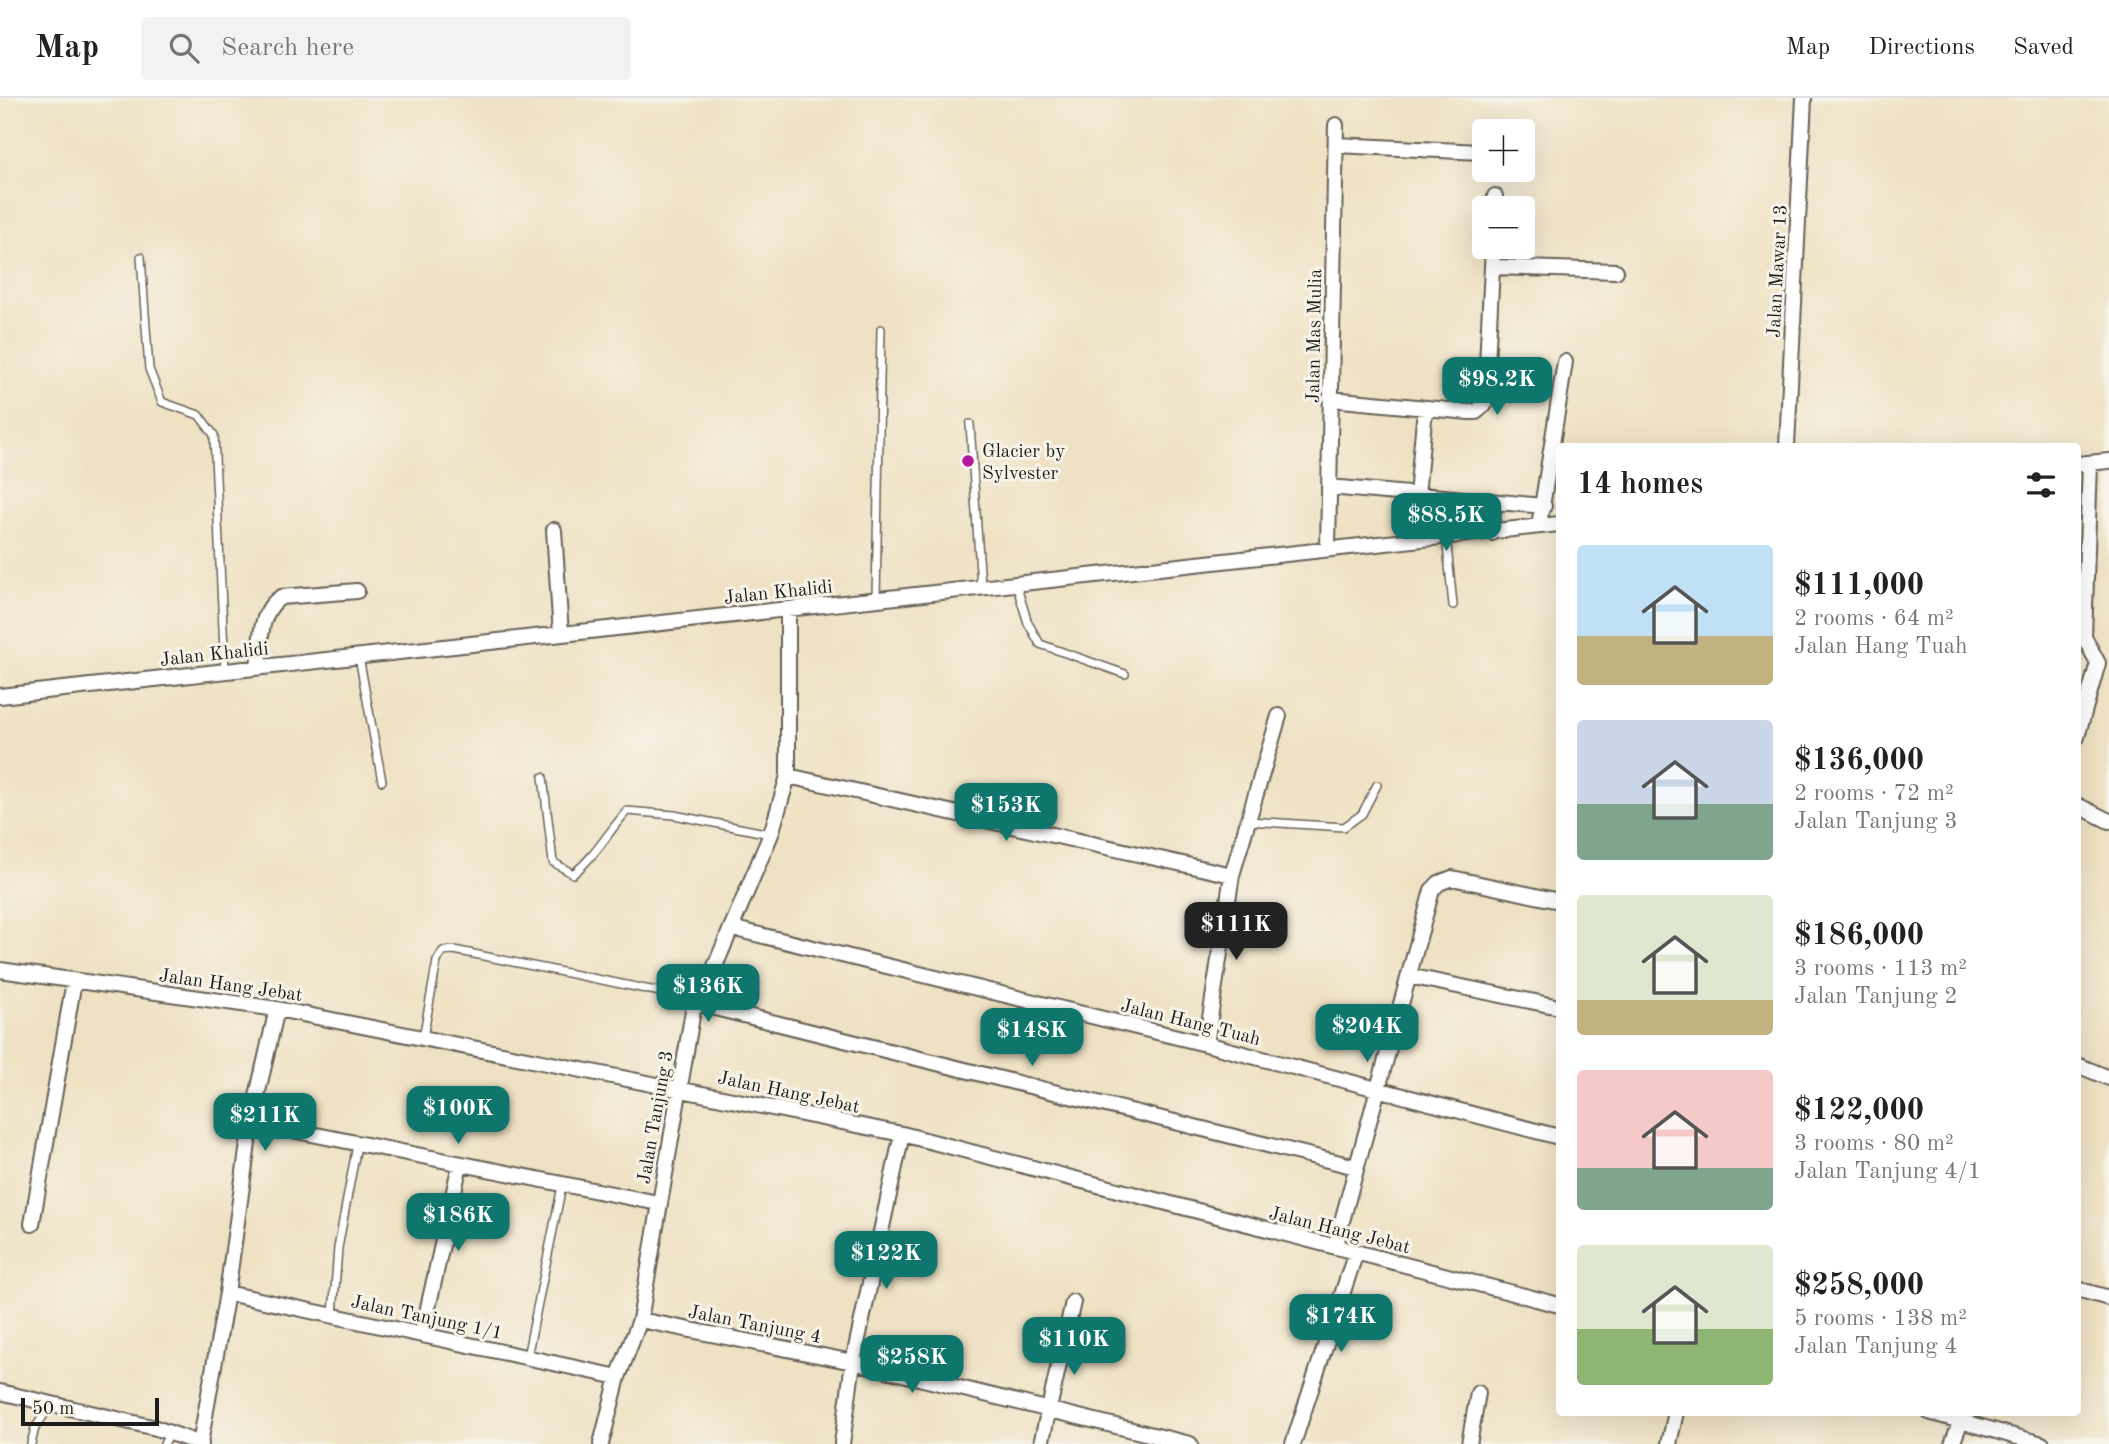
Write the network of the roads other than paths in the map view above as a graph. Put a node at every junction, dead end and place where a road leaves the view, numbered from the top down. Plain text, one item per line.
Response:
1 (1804, 98) edge
2 (1336, 125) dead end
3 (1336, 145) junction
4 (1472, 152) edge
5 (141, 257) dead end
6 (1492, 259) edge
7 (1492, 267) junction
8 (1616, 271) dead end
9 (881, 329) dead end
10 (1565, 362) dead end
11 (1331, 399) junction
12 (1425, 408) junction
13 (970, 424) dead end
14 (1787, 443) edge
15 (2109, 461) edge
16 (2084, 464) edge
17 (1329, 487) junction
18 (1417, 496) junction
19 (1493, 502) junction
20 (1544, 506) junction
21 (1556, 524) edge
22 (1539, 526) junction
23 (554, 530) dead end
24 (1492, 533) junction
25 (1446, 535) junction
26 (1417, 538) junction
27 (1328, 548) junction
28 (1016, 584) junction
29 (981, 586) junction
30 (357, 591) dead end
31 (876, 599) junction
32 (1452, 605) dead end
33 (788, 609) junction
34 (561, 634) junction
35 (359, 656) junction
36 (258, 667) junction
37 (225, 671) junction
38 (1125, 674) dead end
39 (0, 695) edge
40 (1279, 716) dead end
41 (2081, 723) edge
42 (788, 776) junction
43 (543, 777) dead end
44 (382, 781) dead end
45 (1377, 785) dead end
46 (2081, 807) edge
47 (1248, 821) junction
48 (2109, 821) edge
49 (771, 834) junction
50 (1231, 876) junction
51 (1556, 900) edge
52 (731, 928) junction
53 (0, 970) edge
54 (1409, 976) junction
55 (74, 981) junction
56 (697, 1001) junction
57 (1556, 1006) edge
58 (277, 1009) junction
59 (423, 1038) junction
60 (1206, 1044) junction
61 (2081, 1067) edge
62 (2109, 1078) edge
63 (678, 1087) junction
64 (1378, 1089) junction
65 (251, 1122) junction
66 (902, 1134) junction
67 (1556, 1135) edge
68 (357, 1145) junction
69 (460, 1164) junction
70 (1356, 1167) junction
71 (562, 1186) junction
72 (658, 1203) junction
73 (32, 1224) dead end
74 (1335, 1247) junction
75 (1356, 1252) junction
76 (2081, 1290) edge
77 (228, 1293) junction
78 (2109, 1298) edge
79 (1073, 1302) dead end
80 (1556, 1304) edge
81 (333, 1315) junction
82 (640, 1320) junction
83 (422, 1335) junction
84 (527, 1357) junction
85 (853, 1363) junction
86 (618, 1377) junction
87 (0, 1392) edge
88 (1478, 1393) dead end
89 (52, 1404) junction
90 (1048, 1411) junction
91 (1675, 1416) edge
92 (1963, 1417) edge
93 (167, 1438) edge
94 (31, 1444) edge
95 (201, 1444) edge
96 (601, 1444) edge
97 (842, 1444) edge
98 (1041, 1444) edge
99 (1190, 1444) edge
100 (1293, 1444) edge
101 (1469, 1444) edge
102 (1669, 1444) edge
103 (1952, 1444) edge
104 (2042, 1444) edge

1 - 14 street, Jalan Mawar 13
2 - 3 street, Jalan Mas Mulia
3 - 4 street
3 - 11 street, Jalan Mas Mulia
5 - 37 lane
6 - 7 street
7 - 8 street
7 - 12 street
9 - 31 lane
10 - 20 street
11 - 12 street
11 - 17 street, Jalan Mas Mulia
12 - 18 street
13 - 29 lane
15 - 16 street
16 - 41 street
17 - 18 street
17 - 27 street, Jalan Mas Mulia
18 - 19 street
18 - 26 street
19 - 20 street
19 - 24 street
20 - 22 street
21 - 22 street, Jalan Khalidi
22 - 24 street, Jalan Khalidi
23 - 34 street
24 - 25 street, Jalan Khalidi
25 - 26 street, Jalan Khalidi
25 - 32 lane
26 - 27 street, Jalan Khalidi
27 - 28 street, Jalan Khalidi
28 - 29 street, Jalan Khalidi
28 - 38 lane
29 - 31 street, Jalan Khalidi
30 - 36 street
31 - 33 street, Jalan Khalidi
33 - 34 street, Jalan Khalidi
33 - 42 street, Jalan Tanjung 3
34 - 35 street, Jalan Khalidi
35 - 36 street, Jalan Khalidi
35 - 44 lane
36 - 37 street, Jalan Khalidi
37 - 39 street, Jalan Khalidi
40 - 47 street
42 - 49 street, Jalan Tanjung 3
42 - 50 street
43 - 49 lane
45 - 47 lane
46 - 48 street
47 - 50 street
49 - 52 street, Jalan Tanjung 3
50 - 60 street
51 - 54 street
52 - 56 street, Jalan Tanjung 3
52 - 60 street, Jalan Hang Tuah
53 - 55 street, Jalan Hang Jebat
54 - 57 street
54 - 64 street
55 - 58 street, Jalan Hang Jebat
55 - 73 street
56 - 59 lane
56 - 63 street, Jalan Tanjung 3
56 - 70 street
58 - 59 street, Jalan Hang Jebat
58 - 65 street
59 - 63 street, Jalan Hang Jebat
60 - 64 street, Jalan Hang Tuah
61 - 62 street
63 - 66 street, Jalan Hang Jebat
63 - 72 street, Jalan Tanjung 3
64 - 67 street, Jalan Hang Tuah
64 - 70 street
65 - 68 street
65 - 77 street
66 - 74 street, Jalan Hang Jebat
66 - 85 street
68 - 69 street
68 - 81 lane
69 - 71 street
69 - 83 street
70 - 74 street
71 - 72 street
71 - 84 lane
72 - 82 street, Jalan Tanjung 3
74 - 75 street, Jalan Hang Jebat
75 - 80 street, Jalan Hang Jebat
75 - 100 street
76 - 78 street
77 - 81 street, Jalan Tanjung 1/1
77 - 95 street
79 - 90 street
81 - 83 street, Jalan Tanjung 1/1
82 - 85 street, Jalan Tanjung 4
82 - 86 street, Jalan Tanjung 3
83 - 84 street, Jalan Tanjung 1/1
84 - 86 street, Jalan Tanjung 1/1
85 - 90 street, Jalan Tanjung 4
85 - 97 street
86 - 96 street, Jalan Tanjung 3
87 - 89 street
88 - 101 street
89 - 93 street
89 - 94 lane
90 - 98 street
90 - 99 street, Jalan Tanjung 4
91 - 102 street
92 - 103 street
92 - 104 street
93 - 95 street

